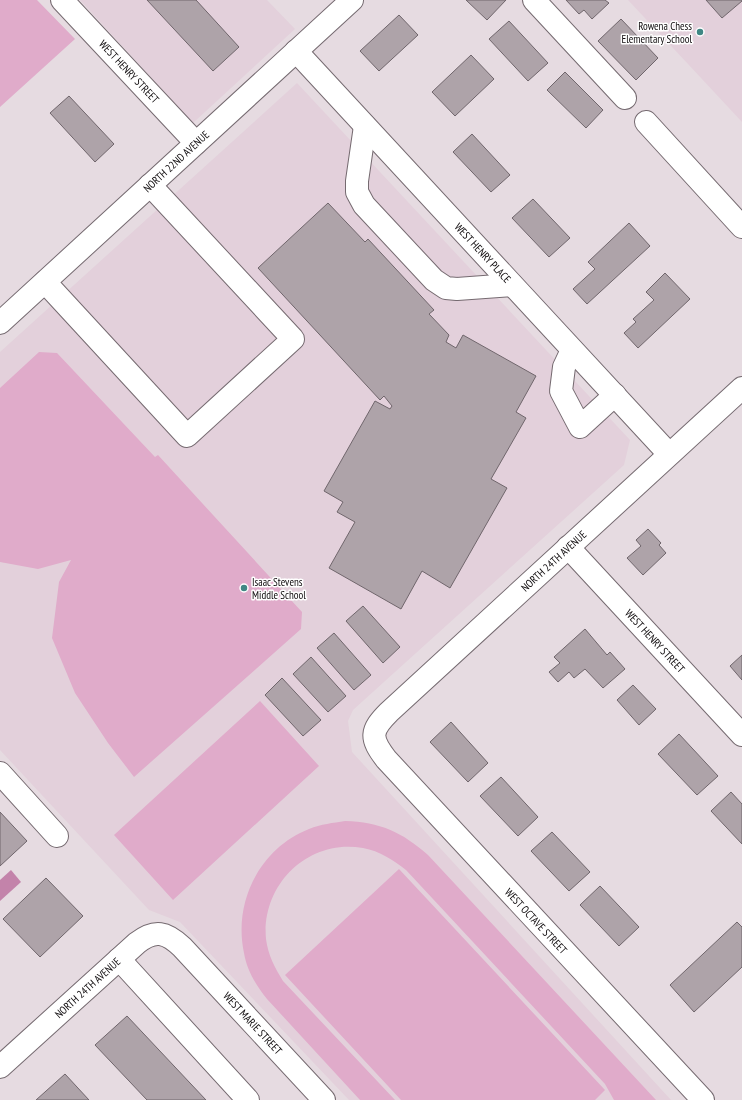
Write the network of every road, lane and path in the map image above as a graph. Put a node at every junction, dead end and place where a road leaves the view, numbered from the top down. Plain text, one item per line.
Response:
1 (62, 0) edge
2 (352, 0) edge
3 (534, 0) edge
4 (296, 51) junction
5 (625, 98) dead end
6 (646, 122) dead end
7 (365, 126) junction
8 (196, 143) junction
9 (150, 185) junction
10 (742, 227) edge
11 (45, 282) junction
12 (512, 285) junction
13 (0, 323) edge
14 (572, 350) junction
15 (742, 388) edge
16 (615, 395) junction
17 (669, 454) junction
18 (568, 547) junction
19 (742, 735) edge
20 (374, 739) joint
21 (0, 773) edge
22 (57, 836) dead end
23 (182, 947) joint
24 (119, 959) junction
25 (0, 1068) edge
26 (248, 1100) edge
27 (324, 1100) edge
28 (703, 1100) edge

1 - 8 street, WEST HENRY STREET
2 - 4 street, NORTH 22ND AVENUE
3 - 5 street
4 - 7 street, WEST HENRY PLACE
4 - 8 street, NORTH 22ND AVENUE
6 - 10 street
7 - 12 street, WEST HENRY PLACE
7 - 12 street
8 - 9 street, NORTH 22ND AVENUE
9 - 11 street, NORTH 22ND AVENUE
9 - 11 street
11 - 13 street, NORTH 22ND AVENUE
12 - 14 street, WEST HENRY PLACE
14 - 16 street, WEST HENRY PLACE
14 - 16 street
15 - 17 street, NORTH 24TH AVENUE
16 - 17 street, WEST HENRY PLACE
17 - 18 street, NORTH 24TH AVENUE
18 - 19 street, WEST HENRY STREET
18 - 20 street, NORTH 24TH AVENUE
20 - 28 street, WEST OCTAVE STREET
21 - 22 street
23 - 24 street, NORTH 24TH AVENUE
23 - 27 street, WEST MARIE STREET
24 - 25 street, NORTH 24TH AVENUE
24 - 26 street

